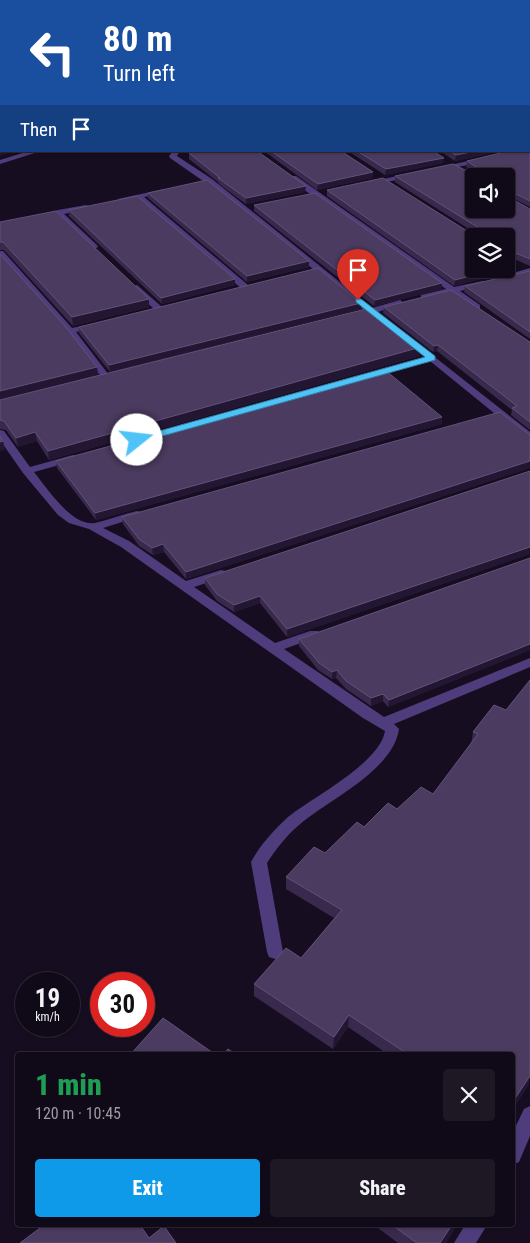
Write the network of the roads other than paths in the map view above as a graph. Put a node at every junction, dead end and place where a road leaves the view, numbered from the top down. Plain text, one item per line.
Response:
1 (35, 152) edge
2 (177, 152) edge
3 (489, 158) edge
4 (446, 161) edge
5 (0, 162) edge
6 (454, 166) junction
7 (428, 171) edge
8 (286, 173) edge
9 (419, 173) edge
10 (465, 173) edge
11 (377, 175) dead end
12 (384, 180) junction
13 (365, 184) edge
14 (392, 185) edge
15 (174, 189) edge
16 (326, 192) edge
17 (312, 195) junction
18 (138, 196) junction
19 (111, 202) edge
20 (93, 205) edge
21 (58, 212) junction
22 (29, 218) edge
23 (0, 254) edge
24 (101, 254) edge
25 (515, 264) edge
26 (529, 272) edge
27 (130, 281) edge
28 (236, 290) edge
29 (452, 290) junction
30 (159, 309) edge
31 (371, 311) junction
32 (483, 312) edge
33 (352, 316) edge
34 (105, 322) edge
35 (386, 323) edge
36 (70, 331) junction
37 (402, 334) edge
38 (432, 358) junction
39 (366, 376) edge
40 (106, 377) edge
41 (0, 432) edge
42 (530, 437) edge
43 (84, 455) edge
44 (27, 471) junction
45 (149, 511) edge
46 (93, 527) junction
47 (231, 571) edge
48 (184, 586) junction
49 (328, 629) edge
50 (274, 648) junction
51 (530, 662) edge
52 (383, 723) junction
53 (275, 952) dead end
54 (530, 1115) edge
55 (515, 1149) edge
56 (476, 1227) edge
57 (464, 1243) edge

1 - 5 street
2 - 31 street
3 - 6 street
4 - 6 street
6 - 7 street
6 - 10 street
8 - 17 street
9 - 12 street
11 - 12 street
12 - 13 street
12 - 14 street
15 - 18 street
16 - 17 street
17 - 29 street
18 - 19 street
18 - 28 street
20 - 21 street
21 - 22 street
21 - 24 street
23 - 36 street
25 - 26 street
26 - 29 street
27 - 30 street
29 - 31 street
29 - 32 street
31 - 33 street
31 - 35 street
34 - 36 street
36 - 40 street
37 - 38 street
38 - 39 street
38 - 42 street
41 - 44 street
43 - 44 street
44 - 46 street
45 - 46 street
46 - 48 street
47 - 48 street
48 - 50 street
49 - 50 street
50 - 52 street
51 - 52 street
52 - 53 street
54 - 55 street
56 - 57 street

